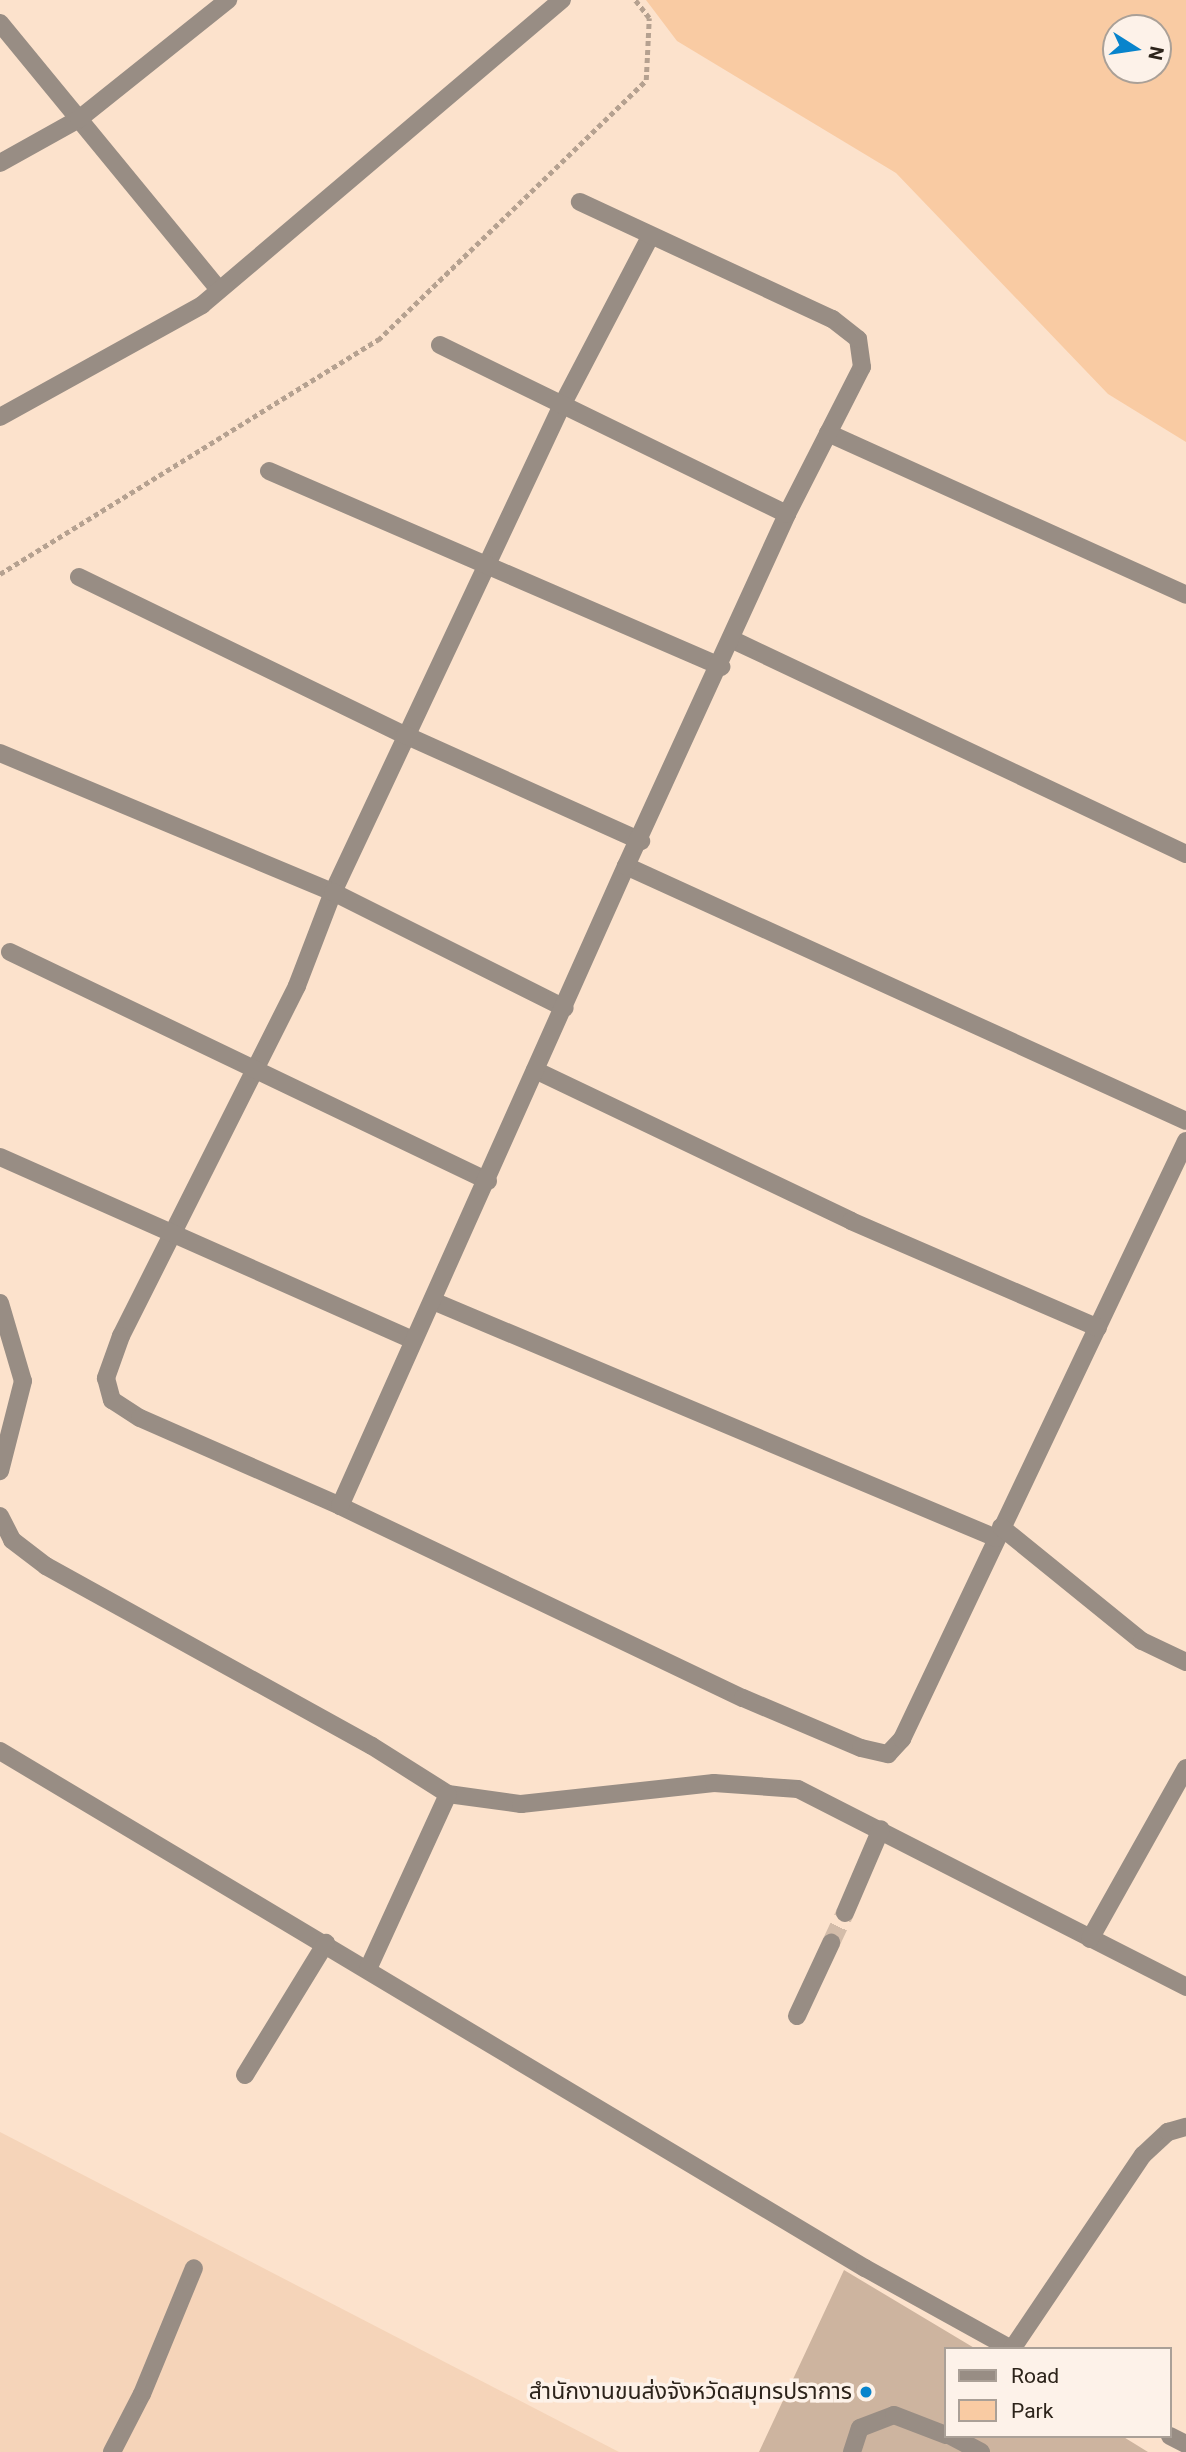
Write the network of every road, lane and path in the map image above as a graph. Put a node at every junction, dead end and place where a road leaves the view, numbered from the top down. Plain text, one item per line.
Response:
1 (228, 0) edge
2 (562, 0) edge
3 (635, 0) edge
4 (0, 23) edge
5 (79, 119) junction
6 (0, 163) edge
7 (580, 202) dead end
8 (650, 237) junction
9 (219, 290) junction
10 (440, 345) dead end
11 (562, 405) junction
12 (0, 417) edge
13 (828, 433) junction
14 (269, 471) dead end
15 (788, 514) junction
16 (488, 569) junction
17 (0, 574) edge
18 (79, 577) dead end
19 (1186, 595) edge
20 (733, 640) junction
21 (721, 667) junction
22 (405, 735) junction
23 (0, 753) edge
24 (641, 841) junction
25 (1186, 854) edge
26 (626, 866) junction
27 (333, 892) junction
28 (10, 952) dead end
29 (565, 1008) junction
30 (257, 1070) junction
31 (535, 1070) junction
32 (1186, 1121) edge
33 (1186, 1141) edge
34 (0, 1157) edge
35 (488, 1181) junction
36 (172, 1234) junction
37 (433, 1301) junction
38 (0, 1303) edge
39 (1098, 1328) junction
40 (411, 1339) junction
41 (0, 1471) edge
42 (340, 1506) junction
43 (0, 1516) edge
44 (998, 1532) junction
45 (1186, 1662) edge
46 (0, 1751) edge
47 (1186, 1768) edge
48 (448, 1794) junction
49 (881, 1829) junction
50 (845, 1913) tunnel mouth
51 (1090, 1939) junction
52 (326, 1943) junction
53 (831, 1943) tunnel mouth
54 (368, 1969) junction
55 (1186, 1987) edge
56 (797, 2016) dead end
57 (245, 2075) dead end
58 (1186, 2127) edge
59 (194, 2268) dead end
60 (1008, 2347) edge
61 (1013, 2347) edge
62 (944, 2434) edge
63 (954, 2438) edge
64 (112, 2452) edge
65 (852, 2452) edge
66 (981, 2452) edge

1 - 5 street
2 - 9 street
3 - 17 path
4 - 5 street
5 - 6 street
5 - 9 street
7 - 8 street
8 - 11 street
8 - 13 street
9 - 12 street
10 - 11 street
11 - 15 street
11 - 16 street
13 - 15 street
13 - 19 street
14 - 16 street
15 - 20 street
16 - 21 street
16 - 22 street
18 - 22 street
20 - 21 street
20 - 25 street
21 - 24 street
22 - 24 street
22 - 27 street
23 - 27 street
24 - 26 street
26 - 29 street
26 - 32 street
27 - 29 street
27 - 30 street
28 - 30 street
29 - 31 street
30 - 35 street
30 - 36 street
31 - 35 street
31 - 39 street
33 - 39 street
34 - 36 street
35 - 37 street
36 - 40 street
36 - 42 street
37 - 40 street
37 - 44 street
38 - 41 street
39 - 44 street
40 - 42 street
42 - 44 street
43 - 48 street
44 - 45 street
46 - 52 street
47 - 51 street
48 - 49 street
48 - 54 street
49 - 50 street
49 - 51 street
51 - 55 street
52 - 54 street
52 - 57 street
53 - 56 street
54 - 60 street
58 - 61 street
59 - 64 street
62 - 65 street
63 - 66 street

